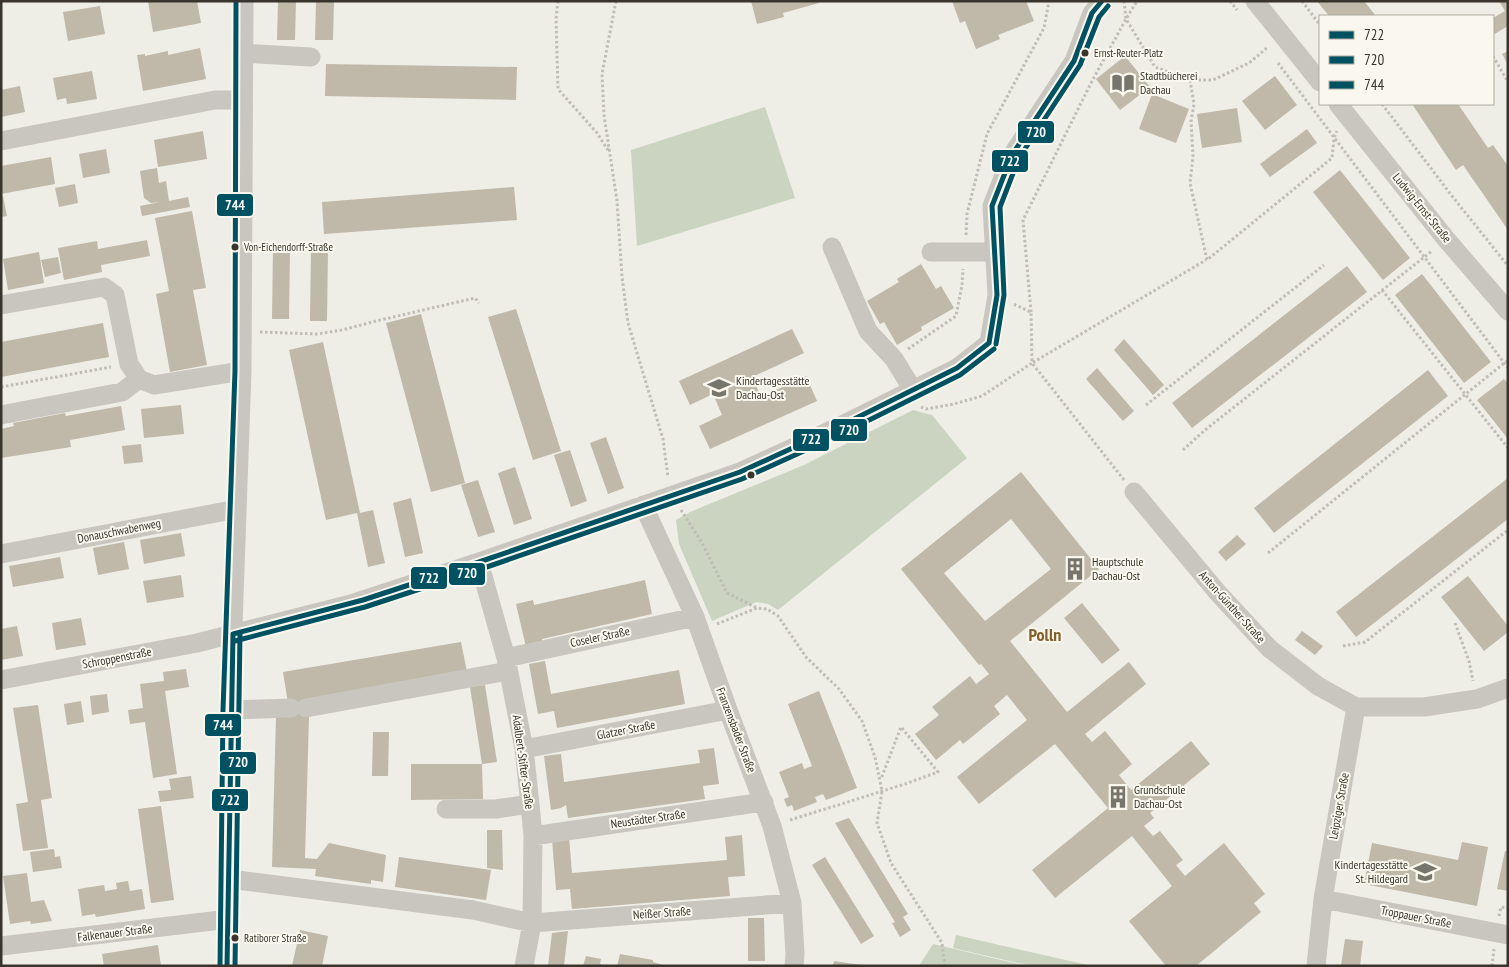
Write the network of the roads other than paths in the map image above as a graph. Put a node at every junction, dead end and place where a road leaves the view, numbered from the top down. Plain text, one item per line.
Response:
1 (244, 1) edge
2 (1102, 1) edge
3 (1254, 1) edge
4 (243, 53) junction
5 (311, 57) dead end
6 (1319, 81) edge
7 (244, 100) junction
8 (1341, 107) edge
9 (1, 142) edge
10 (832, 247) dead end
11 (931, 252) dead end
12 (994, 252) junction
13 (1, 305) edge
14 (1508, 311) edge
15 (134, 371) junction
16 (242, 371) junction
17 (913, 390) junction
18 (1, 415) edge
19 (1134, 492) road end
20 (643, 505) junction
21 (237, 509) junction
22 (1, 554) edge
23 (478, 562) junction
24 (697, 623) junction
25 (233, 634) junction
26 (507, 664) junction
27 (1, 680) edge
28 (1508, 688) edge
29 (1356, 707) junction
30 (230, 710) junction
31 (728, 710) junction
32 (524, 749) junction
33 (764, 802) junction
34 (530, 804) junction
35 (446, 809) dead end
36 (532, 836) junction
37 (229, 879) junction
38 (1323, 899) junction
39 (792, 903) junction
40 (229, 919) junction
41 (532, 923) junction
42 (1508, 936) edge
43 (1, 946) edge
44 (227, 966) edge
45 (524, 966) edge
46 (794, 966) edge
47 (1316, 966) edge

1 - 4 street
2 - 12 street
3 - 6 street
4 - 5 street
4 - 7 street
7 - 9 street
7 - 16 street
8 - 14 street, Ludwig-Ernst-Straße
10 - 17 street
11 - 12 street
12 - 17 street, Schroppenstraße
13 - 15 street
15 - 16 street
15 - 18 street
16 - 21 street
17 - 20 street, Schroppenstraße
19 - 29 street, Anton-Günther-Straße
20 - 23 street, Schroppenstraße
20 - 24 street, Franzensbader Straße
21 - 22 street, Donauschwabenweg
21 - 25 street
23 - 25 street, Schroppenstraße
23 - 26 street, Adalbert-Stifter-Straße
24 - 26 street, Coseler Straße
24 - 31 street, Franzensbader Straße
25 - 27 street, Schroppenstraße
25 - 30 street
26 - 30 street, Coseler Straße
26 - 32 street, Adalbert-Stifter-Straße
28 - 29 street, Anton-Günther-Straße
29 - 38 street, Leipziger Straße
30 - 37 street
31 - 32 street, Glatzer Straße
31 - 33 street, Franzensbader Straße
32 - 34 street, Adalbert-Stifter-Straße
33 - 36 street, Neustädter Straße
33 - 39 street, Franzensbader Straße
34 - 35 street
34 - 36 street, Adalbert-Stifter-Straße
36 - 41 street, Adalbert-Stifter-Straße
37 - 40 street
37 - 41 street
38 - 42 street, Troppauer Straße
38 - 47 street, Leipziger Straße
39 - 41 street, Neißer Straße
39 - 46 street, Franzensbader Straße
40 - 43 street, Falkenauer Straße
40 - 44 street
41 - 45 street, Adalbert-Stifter-Straße

